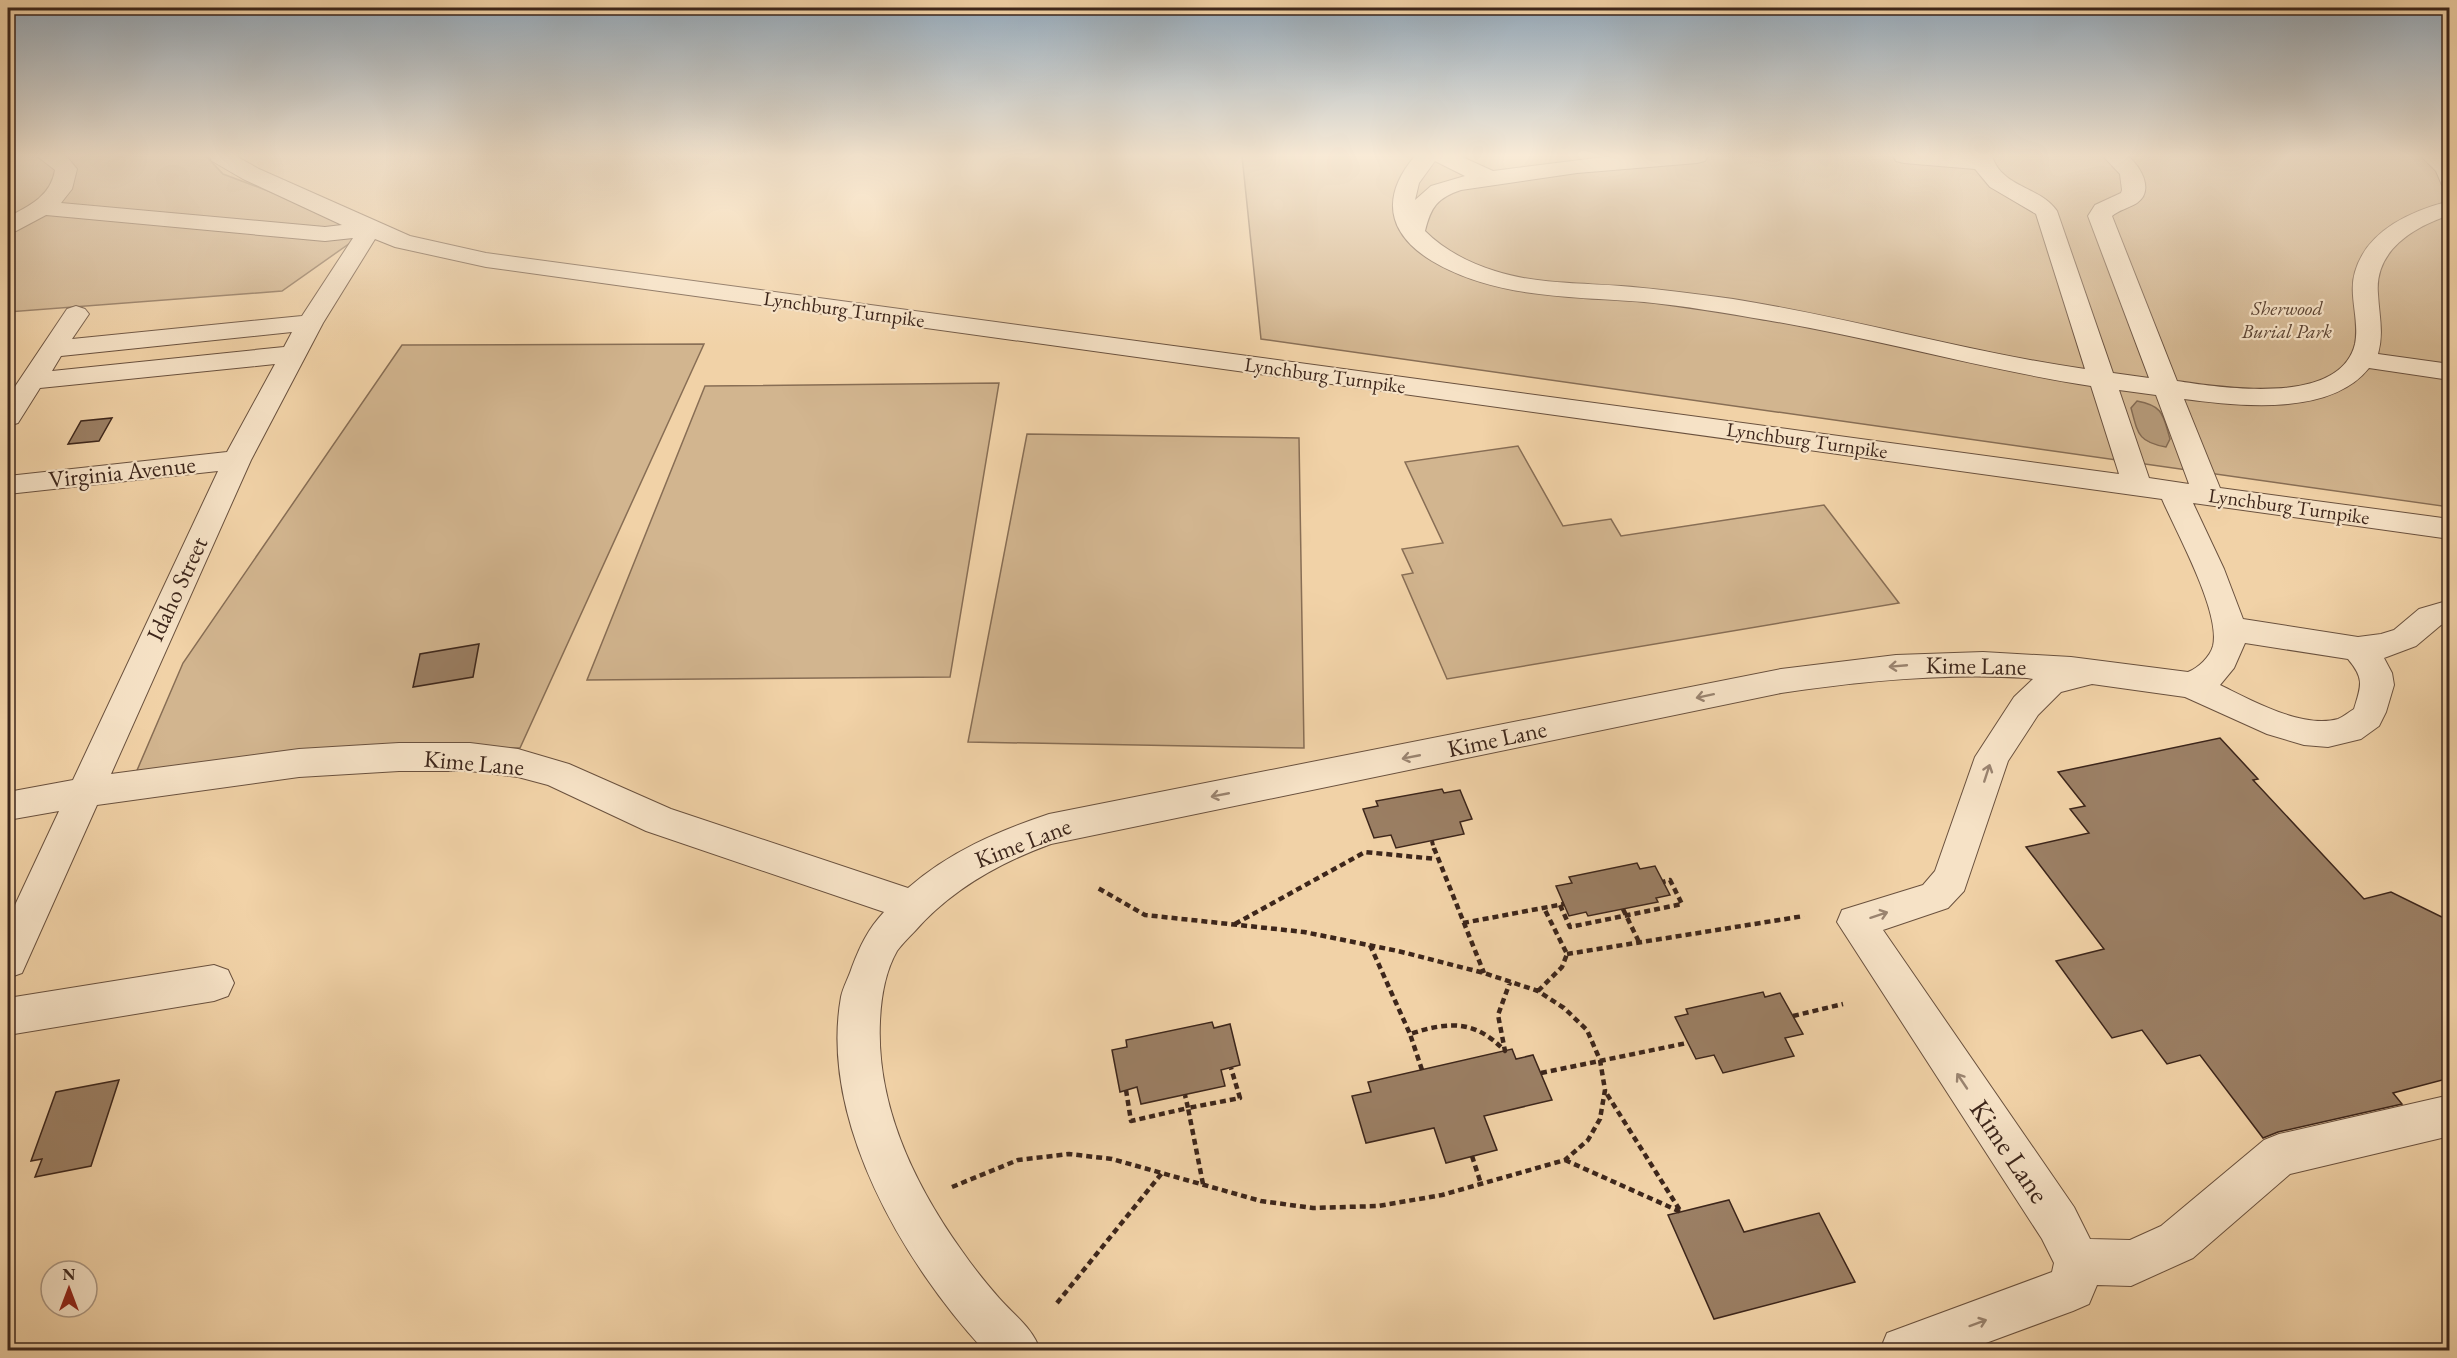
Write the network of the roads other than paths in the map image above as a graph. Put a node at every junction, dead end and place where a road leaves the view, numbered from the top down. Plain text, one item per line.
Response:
1 (165, 219) edge
2 (349, 219) edge
3 (1407, 219) edge
4 (1416, 219) edge
5 (2049, 219) edge
6 (2101, 219) edge
7 (2421, 219) edge
8 (370, 229) junction
9 (1413, 231) junction
10 (76, 314) dead end
11 (310, 323) junction
12 (52, 349) junction
13 (292, 354) junction
14 (2361, 359) junction
15 (2450, 372) edge
16 (2103, 380) junction
17 (32, 381) junction
18 (2167, 388) junction
19 (8, 417) edge
20 (237, 459) junction
21 (8, 485) edge
22 (2137, 485) junction
23 (2172, 490) junction
24 (2208, 495) junction
25 (2450, 529) edge
26 (2450, 611) edge
27 (2230, 629) junction
28 (2358, 649) junction
29 (2103, 673) junction
30 (2190, 685) junction
31 (84, 792) junction
32 (8, 806) edge
33 (914, 906) junction
34 (8, 961) edge
35 (214, 983) dead end
36 (8, 1017) edge
37 (2450, 1114) edge
38 (2077, 1261) junction
39 (1016, 1350) edge
40 (1904, 1350) edge

1 - 8 street
2 - 8 street, Lynchburg Turnpike
3 - 9 street
4 - 9 street
5 - 16 street
6 - 18 street
7 - 14 street
8 - 11 street, Idaho Street
8 - 22 street, Lynchburg Turnpike
9 - 16 street
10 - 12 street
11 - 12 street
11 - 13 street, Idaho Street
12 - 17 street
13 - 17 street
13 - 20 street, Idaho Street
14 - 15 street
14 - 18 street
16 - 18 street
16 - 22 street
17 - 19 street
18 - 24 street
20 - 21 street, Virginia Avenue
20 - 31 street, Idaho Street
22 - 23 street, Lynchburg Turnpike
23 - 24 street, Lynchburg Turnpike
23 - 27 street
24 - 25 street, Lynchburg Turnpike
26 - 28 street
27 - 28 street
27 - 30 street
28 - 30 street, Kime Lane
29 - 30 street, Kime Lane
29 -> 33 street, Kime Lane
38 -> 29 street, Kime Lane
31 - 32 street, Kime Lane
31 - 33 street, Kime Lane
31 - 34 street, Idaho Street
33 - 39 street, Kime Lane
35 - 36 street
37 - 38 street
40 -> 38 street

